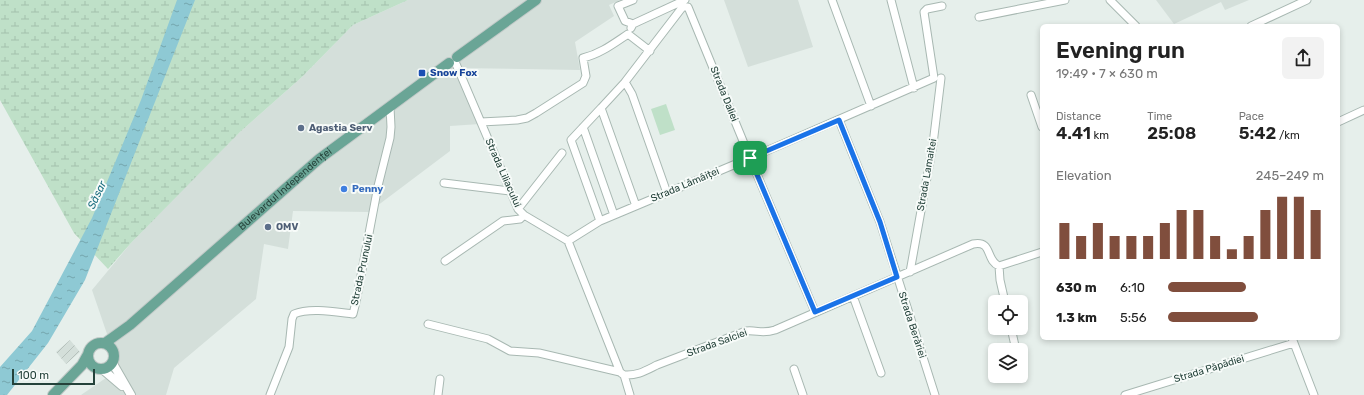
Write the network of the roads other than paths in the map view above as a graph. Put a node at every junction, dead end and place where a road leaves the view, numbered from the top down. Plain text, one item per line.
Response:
1 (536, 0) edge
2 (633, 0) edge
3 (832, 0) edge
4 (891, 0) edge
5 (1065, 0) edge
6 (1110, 0) edge
7 (1307, 0) edge
8 (687, 4) edge
9 (942, 6) dead end
10 (979, 17) dead end
11 (633, 24) junction
12 (1134, 24) edge
13 (1255, 24) edge
14 (628, 34) junction
15 (650, 51) junction
16 (454, 61) junction
17 (938, 78) junction
18 (625, 82) junction
19 (914, 88) junction
20 (1031, 95) dead end
21 (871, 106) junction
22 (390, 107) junction
23 (601, 108) junction
24 (1364, 110) edge
25 (839, 120) junction
26 (1040, 121) edge
27 (1340, 121) edge
28 (481, 122) junction
29 (583, 127) junction
30 (562, 152) dead end
31 (750, 158) junction
32 (444, 183) dead end
33 (510, 191) junction
34 (667, 193) junction
35 (636, 206) junction
36 (518, 209) junction
37 (524, 215) junction
38 (614, 215) junction
39 (600, 221) junction
40 (568, 241) junction
41 (1040, 253) edge
42 (445, 260) dead end
43 (999, 266) junction
44 (910, 272) junction
45 (897, 277) junction
46 (1003, 295) edge
47 (853, 296) junction
48 (815, 312) junction
49 (428, 324) dead end
50 (130, 325) junction
51 (1293, 341) edge
52 (104, 343) junction
53 (113, 351) junction
54 (87, 356) junction
55 (112, 362) junction
56 (98, 369) junction
57 (794, 369) dead end
58 (881, 373) dead end
59 (622, 374) junction
60 (440, 379) dead end
61 (129, 393) edge
62 (54, 394) edge
63 (270, 395) edge
64 (438, 395) edge
65 (630, 395) edge
66 (803, 395) edge
67 (935, 395) edge
68 (1125, 395) edge
69 (1314, 395) edge

1 - 16 main road, Bulevardul Independenței
2 - 11 street
3 - 21 street
4 - 19 street
5 - 10 street
6 - 12 street
7 - 13 street
8 - 11 street
8 - 15 street
8 - 31 street, Strada Daliei
9 - 17 street, Strada Lamaitei
11 - 14 street
14 - 15 street
14 - 28 street
15 - 18 street
16 - 22 main road, Bulevardul Independenței
16 - 28 street, Strada Liliacului
17 - 19 street, Strada Lămâiței
17 - 44 street, Strada Lamaitei
18 - 23 street
18 - 34 street
19 - 21 street, Strada Lămâiței
20 - 26 street
21 - 25 street, Strada Lămâiței
22 - 50 main road, Bulevardul Independenței
22 - 63 street, Strada Prunului
23 - 29 street
23 - 35 street
24 - 27 street
25 - 31 street, Strada Lămâiței
25 - 45 street, Strada Berăriei
28 - 33 street, Strada Liliacului
29 - 38 street
29 - 39 street
30 - 36 street
31 - 34 street, Strada Lămâiței
31 - 48 street, Strada Daliei
32 - 33 street
33 - 36 street, Strada Liliacului
34 - 35 street, Strada Lămâiței
35 - 38 street, Strada Lămâiței
36 - 37 street, Strada Liliacului
37 - 40 street, Strada Liliacului
37 - 42 street
38 - 39 street, Strada Lămâiței
39 - 40 street, Strada Lămâiței
40 - 59 street
41 - 43 street
43 - 44 street, Strada Salciei
43 - 46 street
44 - 45 street, Strada Salciei
45 - 47 street, Strada Salciei
45 - 67 street, Strada Berăriei
47 - 48 street, Strada Salciei
47 - 58 street
48 - 59 street, Strada Salciei
49 - 59 street
50 - 52 main road, Bulevardul Independenței
50 - 53 main road, Bulevardul Independenței
51 - 68 street, Strada Păpădiei
51 - 69 street
52 - 53 main road
52 - 54 main road
53 - 55 main road
54 - 56 main road
54 - 62 main road
55 - 56 main road
55 - 61 street
56 - 61 street
56 - 62 main road
57 - 66 street
59 - 65 street
60 - 64 street

